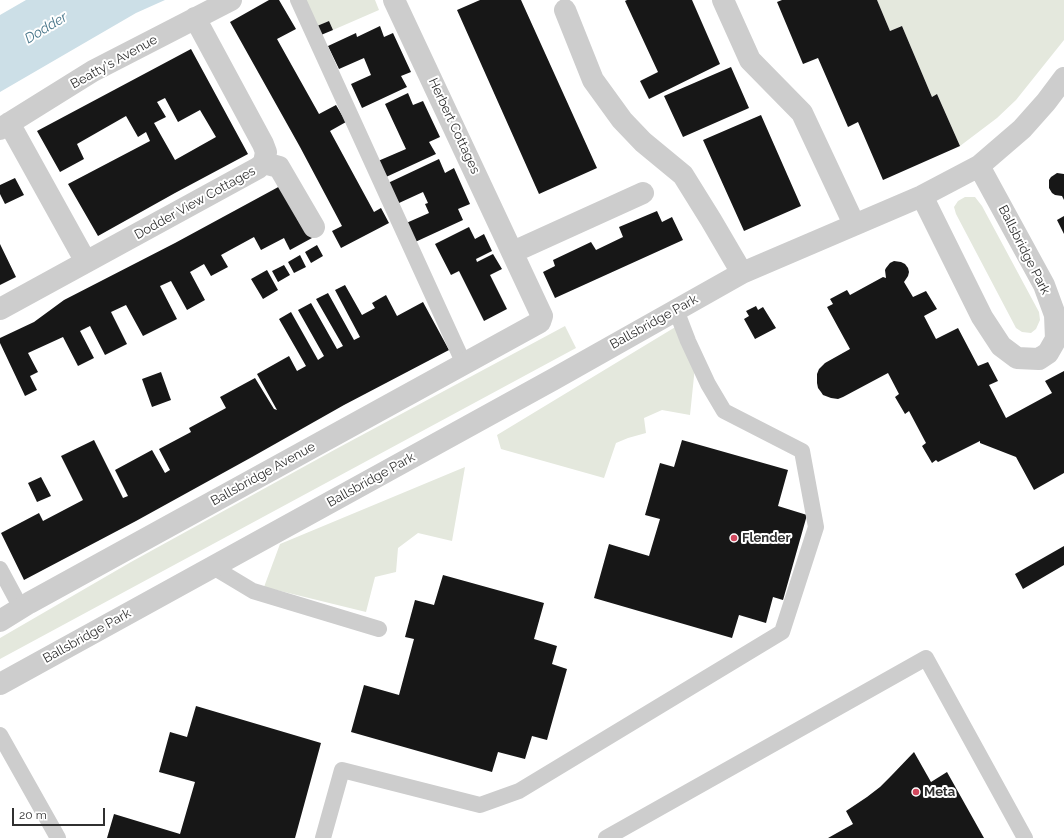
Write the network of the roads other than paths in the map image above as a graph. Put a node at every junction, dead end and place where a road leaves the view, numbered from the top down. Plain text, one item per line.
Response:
1 (230, 0) edge
2 (298, 0) edge
3 (394, 0) edge
4 (723, 0) edge
5 (565, 10) dead end
6 (195, 18) junction
7 (1064, 78) edge
8 (5, 126) edge
9 (264, 163) junction
10 (979, 166) junction
11 (643, 193) dead end
12 (922, 196) junction
13 (854, 224) junction
14 (314, 227) dead end
15 (513, 252) junction
16 (86, 262) junction
17 (742, 274) junction
18 (0, 309) edge
19 (676, 310) junction
20 (528, 330) joint
21 (464, 364) junction
22 (213, 567) junction
23 (0, 569) edge
24 (21, 608) junction
25 (0, 621) edge
26 (379, 629) dead end
27 (0, 684) edge
28 (0, 735) edge
29 (58, 838) edge
30 (323, 838) edge
31 (606, 838) edge
32 (1025, 838) edge

1 - 6 street, Beatty's Avenue
2 - 21 lane
3 - 15 street, Herbert Cottages
4 - 13 street
5 - 17 street
6 - 8 street, Beatty's Avenue
6 - 9 street, Dodder View Cottages
7 - 10 street, Ballsbridge Park
8 - 16 street
9 - 14 street
9 - 16 street, Dodder View Cottages
10 - 12 street, Ballsbridge Park
10 - 12 street, Ballsbridge Park
11 - 15 street
12 - 13 street, Ballsbridge Park
13 - 17 street, Ballsbridge Park
15 - 20 street, Herbert Cottages
16 - 18 street, Dodder View Cottages
17 - 19 street, Ballsbridge Park
19 - 22 street, Ballsbridge Park
19 - 30 lane
20 - 21 street, Ballsbridge Avenue
21 - 24 street, Ballsbridge Avenue
22 - 26 lane
22 - 27 street, Ballsbridge Park
23 - 24 lane
24 - 25 street, Ballsbridge Avenue
28 - 29 lane
31 - 32 lane

